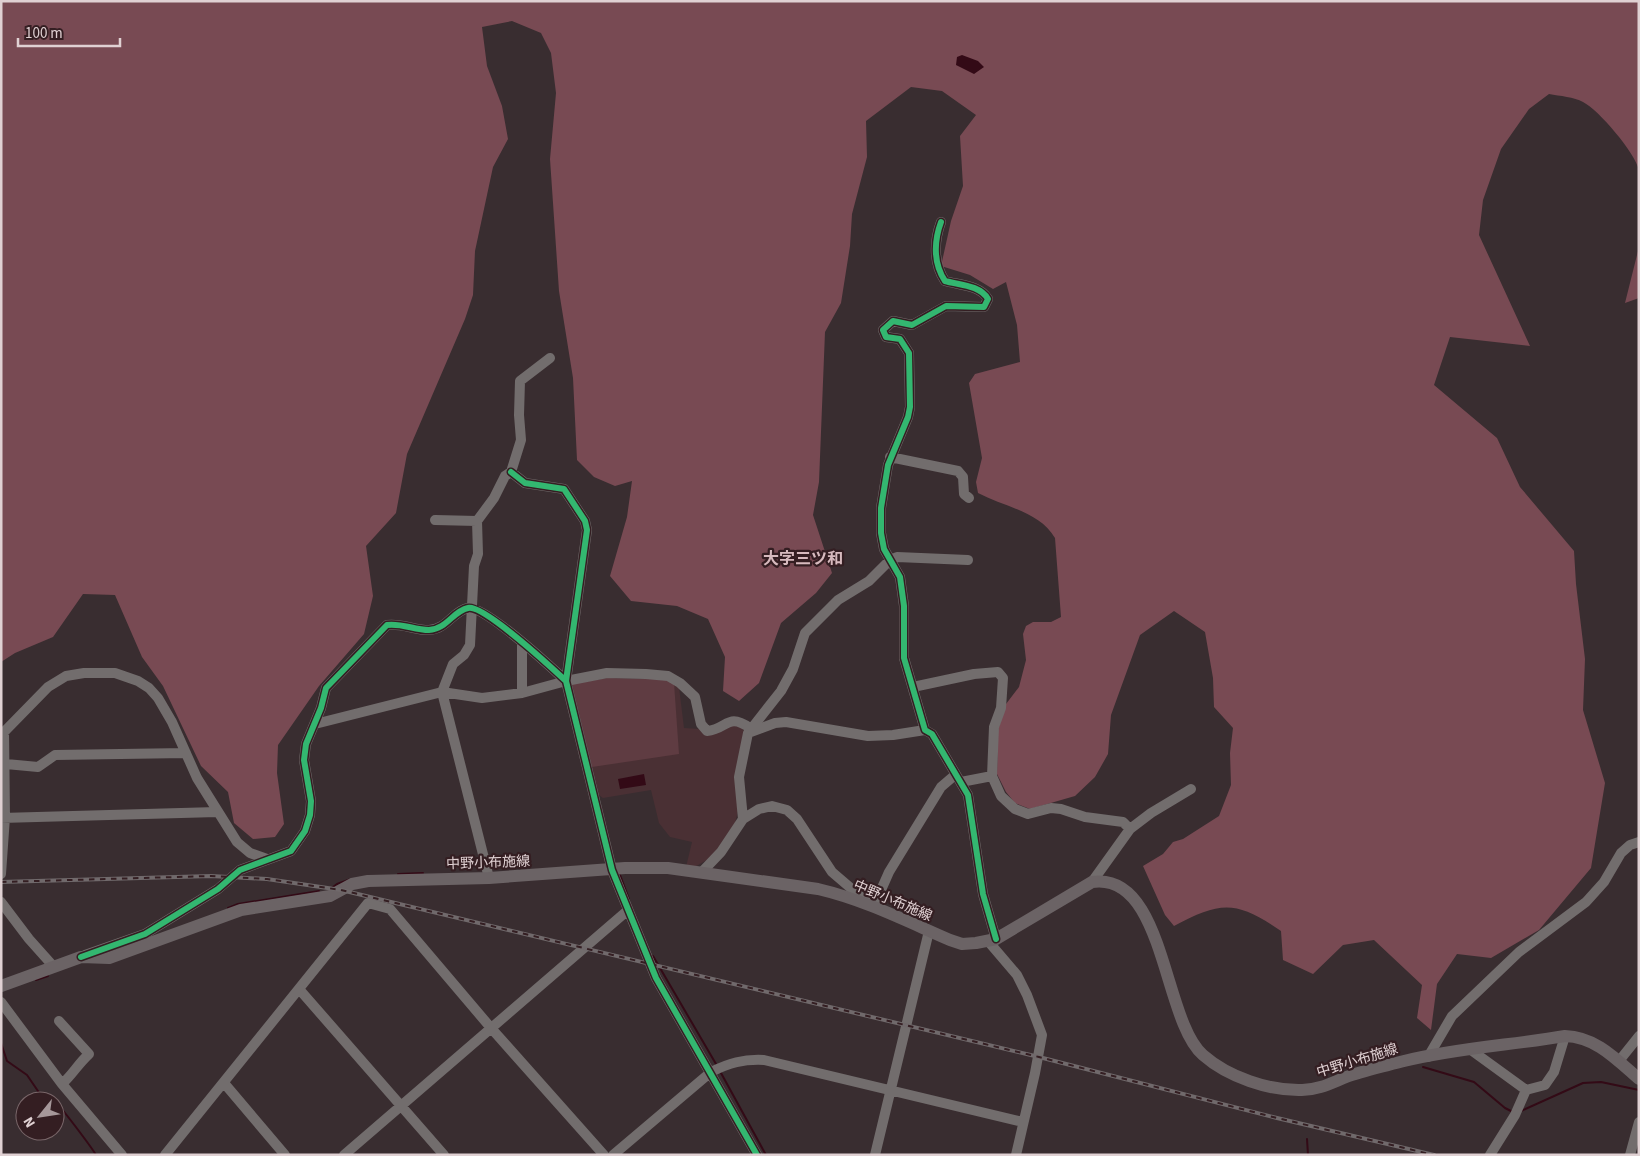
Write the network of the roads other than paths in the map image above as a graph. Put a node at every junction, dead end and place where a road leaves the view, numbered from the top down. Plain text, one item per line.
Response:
1 (942, 222) dead end
2 (550, 358) dead end
3 (890, 457) junction
4 (511, 472) junction
5 (969, 498) dead end
6 (435, 520) dead end
7 (477, 522) junction
8 (890, 560) junction
9 (968, 560) dead end
10 (473, 607) junction
11 (522, 642) junction
12 (566, 681) junction
13 (913, 687) junction
14 (442, 692) junction
15 (522, 693) junction
16 (315, 724) junction
17 (749, 730) junction
18 (925, 730) junction
19 (186, 753) junction
20 (6, 764) junction
21 (992, 776) junction
22 (958, 778) junction
23 (1191, 789) dead end
24 (217, 812) junction
25 (3, 818) edge
26 (743, 819) junction
27 (1130, 829) junction
28 (1639, 842) edge
29 (267, 859) junction
30 (612, 870) junction
31 (701, 873) junction
32 (1, 874) edge
33 (488, 878) junction
34 (1092, 882) junction
35 (1, 902) edge
36 (871, 904) junction
37 (627, 911) junction
38 (929, 931) junction
39 (992, 940) junction
40 (81, 957) junction
41 (54, 967) junction
42 (1, 986) edge
43 (299, 989) junction
44 (1, 1002) edge
45 (59, 1021) dead end
46 (491, 1028) junction
47 (1565, 1036) junction
48 (1639, 1036) edge
49 (1471, 1050) junction
50 (1428, 1057) junction
51 (1619, 1061) junction
52 (710, 1072) junction
53 (1639, 1079) edge
54 (224, 1083) junction
55 (62, 1084) junction
56 (891, 1090) junction
57 (1526, 1090) junction
58 (401, 1106) junction
59 (1023, 1122) junction
60 (1639, 1122) edge
61 (122, 1155) edge
62 (165, 1155) edge
63 (285, 1155) edge
64 (344, 1155) edge
65 (444, 1155) edge
66 (604, 1155) edge
67 (612, 1155) edge
68 (757, 1155) edge
69 (875, 1155) edge
70 (1016, 1155) edge
71 (1490, 1155) edge
72 (1630, 1155) edge

1 - 3 street
2 - 4 street
3 - 5 street
3 - 8 street
4 - 7 street
4 - 12 street
6 - 7 street
7 - 10 street
8 - 9 street
8 - 13 street
8 - 17 street
10 - 11 street
10 - 14 street
10 - 16 street
11 - 12 street
11 - 15 street
12 - 15 street
12 - 17 street
12 - 30 street
13 - 18 street
13 - 21 street
14 - 15 street
14 - 16 street
14 - 33 street
16 - 29 street
17 - 18 street
17 - 26 street
18 - 22 street
19 - 20 street
19 - 20 street
19 - 24 street
20 - 25 street
21 - 22 street
21 - 27 street
22 - 36 street
22 - 39 street
23 - 27 street
24 - 25 street
24 - 29 street
25 - 32 street
26 - 31 street
26 - 36 street
27 - 34 street
28 - 50 street
29 - 40 street
30 - 31 main road, 中野小布施線
30 - 33 main road, 中野小布施線
30 - 37 street
31 - 36 main road, 中野小布施線
33 - 40 main road, 中野小布施線
34 - 39 main road, 中野小布施線
34 - 50 main road, 中野小布施線
35 - 41 street
36 - 38 main road, 中野小布施線
37 - 46 street
37 - 52 street
38 - 39 main road, 中野小布施線
38 - 56 street
39 - 59 street
40 - 41 main road, 中野小布施線
41 - 42 main road, 中野小布施線
43 - 46 street
43 - 54 street
43 - 58 street
44 - 55 street
45 - 55 street
46 - 58 street
46 - 66 street
47 - 49 main road, 中野小布施線
47 - 51 main road, 中野小布施線
47 - 57 street
48 - 51 street
49 - 50 main road, 中野小布施線
49 - 57 street
51 - 53 main road, 中野小布施線
52 - 56 street
52 - 67 street
52 - 68 street
54 - 62 street
54 - 63 street
55 - 61 street
56 - 59 street
56 - 69 street
57 - 71 street
58 - 64 street
58 - 65 street
59 - 70 street
60 - 72 street

